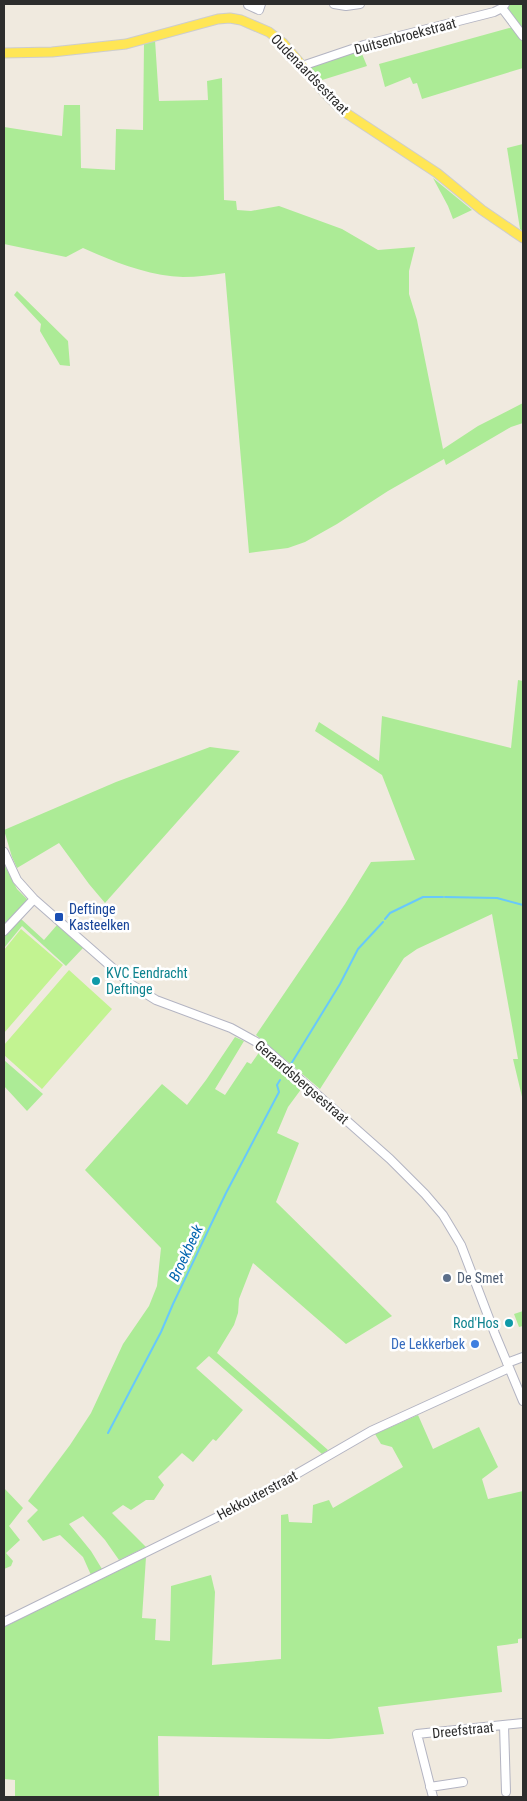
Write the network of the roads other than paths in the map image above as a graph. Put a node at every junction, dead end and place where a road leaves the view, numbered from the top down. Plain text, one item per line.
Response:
1 (248, 4) edge
2 (261, 4) edge
3 (334, 4) edge
4 (360, 4) edge
5 (503, 6) edge
6 (523, 36) edge
7 (4, 53) edge
8 (302, 66) junction
9 (523, 238) edge
10 (4, 852) edge
11 (34, 899) junction
12 (4, 931) edge
13 (523, 1357) edge
14 (508, 1366) junction
15 (523, 1401) edge
16 (4, 1622) edge
17 (523, 1723) edge
18 (504, 1725) junction
19 (463, 1782) dead end
20 (430, 1787) junction
21 (506, 1792) dead end
22 (433, 1797) edge

1 - 2 street
3 - 4 street
5 - 6 street
5 - 8 street, Duitsenbroekstraat
7 - 8 main road, Oudenaardsestraat
8 - 9 main road, Oudenaardsestraat
10 - 11 street, Geraardsbergsestraat
11 - 12 street
11 - 14 street, Geraardsbergsestraat
13 - 14 street, Hekkouterstraat
14 - 15 street, Geraardsbergsestraat
14 - 16 street, Hekkouterstraat
17 - 18 street, Dreefstraat
18 - 20 street, Dreefstraat
18 - 21 street, Dreefstraat
19 - 20 street
20 - 22 street, Dreefstraat

